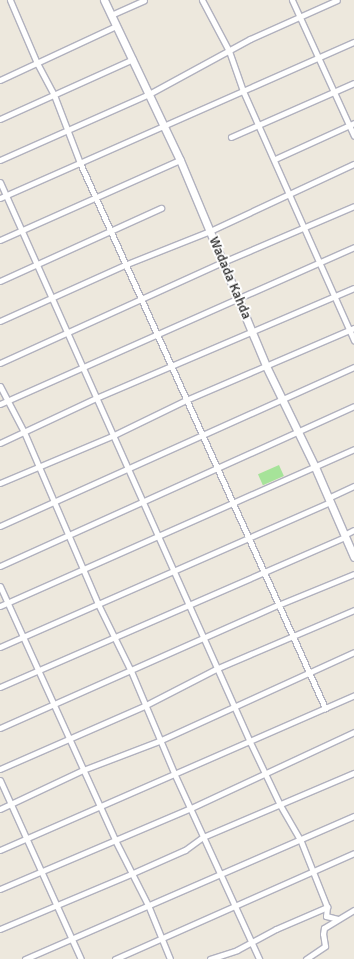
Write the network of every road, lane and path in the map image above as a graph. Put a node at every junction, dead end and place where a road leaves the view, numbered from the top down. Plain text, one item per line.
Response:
1 (10, 0) edge
2 (104, 0) edge
3 (144, 0) edge
4 (202, 0) edge
5 (292, 0) edge
6 (337, 0) edge
7 (111, 15) junction
8 (298, 17) junction
9 (116, 26) junction
10 (354, 42) edge
11 (229, 51) junction
12 (320, 58) junction
13 (133, 59) junction
14 (36, 63) junction
15 (0, 80) edge
16 (354, 84) edge
17 (243, 91) junction
18 (333, 92) junction
19 (149, 94) junction
20 (54, 95) junction
21 (0, 119) edge
22 (352, 125) edge
23 (165, 126) junction
24 (259, 126) junction
25 (67, 130) junction
26 (354, 136) edge
27 (231, 137) dead end
28 (275, 159) junction
29 (0, 160) edge
30 (180, 160) junction
31 (80, 163) junction
32 (354, 164) edge
33 (0, 182) edge
34 (289, 193) junction
35 (6, 196) junction
36 (95, 196) junction
37 (0, 198) edge
38 (354, 206) edge
39 (161, 208) dead end
40 (305, 228) junction
41 (111, 230) junction
42 (23, 231) junction
43 (210, 231) junction
44 (0, 240) edge
45 (354, 247) edge
46 (37, 262) junction
47 (224, 262) junction
48 (320, 262) junction
49 (127, 264) junction
50 (0, 281) edge
51 (354, 288) edge
52 (335, 296) junction
53 (52, 297) junction
54 (238, 298) junction
55 (142, 300) junction
56 (0, 321) edge
57 (352, 329) edge
58 (252, 332) junction
59 (68, 334) junction
60 (157, 334) junction
61 (354, 340) edge
62 (0, 363) edge
63 (171, 366) junction
64 (266, 366) junction
65 (83, 367) junction
66 (354, 367) edge
67 (0, 386) edge
68 (96, 398) junction
69 (282, 399) junction
70 (186, 400) junction
71 (6, 401) junction
72 (0, 404) edge
73 (354, 406) edge
74 (296, 431) junction
75 (24, 432) junction
76 (201, 434) junction
77 (114, 435) junction
78 (0, 443) edge
79 (354, 449) edge
80 (39, 465) junction
81 (315, 466) junction
82 (127, 467) junction
83 (217, 469) junction
84 (0, 483) edge
85 (354, 486) edge
86 (329, 500) junction
87 (52, 501) junction
88 (143, 501) junction
89 (234, 502) junction
90 (0, 526) edge
91 (354, 530) edge
92 (158, 535) junction
93 (68, 536) junction
94 (345, 536) junction
95 (250, 538) junction
96 (354, 557) edge
97 (0, 566) edge
98 (84, 569) junction
99 (174, 571) junction
100 (263, 571) junction
101 (354, 574) edge
102 (0, 586) edge
103 (7, 603) junction
104 (98, 604) junction
105 (189, 604) junction
106 (278, 605) junction
107 (0, 606) edge
108 (354, 610) edge
109 (292, 635) junction
110 (22, 637) junction
111 (113, 637) junction
112 (204, 638) junction
113 (0, 647) edge
114 (354, 652) edge
115 (218, 668) junction
116 (131, 670) junction
117 (37, 671) junction
118 (310, 671) junction
119 (0, 687) edge
120 (354, 695) edge
121 (53, 704) junction
122 (144, 706) junction
123 (234, 706) junction
124 (325, 708) junction
125 (0, 728) edge
126 (354, 732) edge
127 (68, 738) junction
128 (159, 741) junction
129 (250, 742) junction
130 (0, 769) edge
131 (84, 770) junction
132 (174, 773) junction
133 (354, 773) edge
134 (267, 774) junction
135 (0, 780) edge
136 (10, 805) junction
137 (280, 805) junction
138 (100, 806) junction
139 (191, 808) junction
140 (0, 809) edge
141 (354, 816) edge
142 (203, 837) junction
143 (26, 838) junction
144 (300, 839) junction
145 (115, 840) junction
146 (0, 850) edge
147 (354, 853) edge
148 (42, 871) junction
149 (133, 872) junction
150 (311, 872) junction
151 (222, 874) junction
152 (0, 889) edge
153 (57, 904) junction
154 (148, 905) junction
155 (236, 907) junction
156 (327, 907) junction
157 (354, 910) edge
158 (338, 919) junction
159 (0, 929) edge
160 (72, 938) junction
161 (160, 940) junction
162 (252, 941) junction
163 (25, 959) edge
164 (81, 959) edge
165 (115, 959) edge
166 (170, 959) edge
167 (210, 959) edge
168 (259, 959) edge
169 (306, 959) edge

1 - 14 street
2 - 7 main road, Wadada Kahda
3 - 7 street
4 - 11 street
5 - 8 street
6 - 8 street
7 - 9 main road, Wadada Kahda
8 - 11 street
8 - 12 street
9 - 13 main road, Wadada Kahda
9 - 14 street
10 - 12 street
11 - 17 street
11 - 19 street
12 - 17 street
12 - 18 street
13 - 19 main road, Wadada Kahda
13 - 20 street
14 - 15 street
14 - 20 street
16 - 18 street
17 - 23 street
17 - 24 street
18 - 22 street
18 - 24 street
19 - 23 main road, Wadada Kahda
19 - 25 street
20 - 21 street
20 - 25 street
22 - 26 street
22 - 28 street
23 - 30 main road, Wadada Kahda
23 - 31 street
24 - 27 street
24 - 28 street
25 - 29 street
25 - 31 street
28 - 34 street
30 - 36 street
30 - 43 main road, Wadada Kahda
31 - 35 street
31 - 36 street
32 - 34 street
33 - 35 street
34 - 40 street
34 - 43 street
35 - 37 street
35 - 42 street
36 - 41 street
36 - 42 street
38 - 40 street
39 - 41 street
40 - 47 street
40 - 48 street
41 - 46 street
41 - 49 street
42 - 44 street
42 - 46 street
43 - 47 main road, Wadada Kahda
43 - 49 street
45 - 48 street
46 - 50 street
46 - 53 street
47 - 54 main road, Wadada Kahda
47 - 55 street
48 - 52 street
48 - 54 street
49 - 53 street
49 - 55 street
51 - 52 street
52 - 57 street
52 - 58 street
53 - 56 street
53 - 59 street
54 - 58 main road, Wadada Kahda
54 - 60 street
55 - 59 street
55 - 60 street
57 - 61 street
57 - 64 street
58 - 63 street
58 - 64 main road, Wadada Kahda
59 - 62 street
59 - 65 street
60 - 63 street
60 - 65 street
63 - 68 street
63 - 70 street
64 - 69 main road, Wadada Kahda
64 - 70 street
65 - 68 street
65 - 71 street
66 - 69 street
67 - 71 street
68 - 75 street
68 - 77 street
69 - 74 main road, Wadada Kahda
69 - 76 street
70 - 76 street
70 - 77 street
71 - 72 street
71 - 75 street
73 - 74 street
74 - 81 main road, Wadada Kahda
74 - 83 street
75 - 78 street
75 - 80 street
76 - 82 street
76 - 83 street
77 - 80 street
77 - 82 street
79 - 81 street
80 - 84 street
80 - 87 street
81 - 86 main road, Wadada Kahda
81 - 89 street
82 - 87 street
82 - 88 street
83 - 88 street
83 - 89 street
85 - 86 street
86 - 94 main road, Wadada Kahda
86 - 95 street
87 - 90 street
87 - 93 street
88 - 92 street
88 - 93 street
89 - 92 street
89 - 95 street
91 - 94 street
92 - 98 street
92 - 99 street
93 - 97 street
93 - 98 street
94 - 96 main road, Wadada Kahda
94 - 100 street
95 - 99 street
95 - 100 street
98 - 103 street
98 - 104 street
99 - 104 street
99 - 105 street
100 - 105 street
100 - 106 street
101 - 106 street
102 - 103 street
103 - 107 street
103 - 110 street
104 - 110 street
104 - 111 street
105 - 111 street
105 - 112 street
106 - 109 street
106 - 112 street
108 - 109 street
109 - 115 street
109 - 118 street
110 - 113 street
110 - 117 street
111 - 116 street
111 - 117 street
112 - 115 street
112 - 116 street
114 - 118 street
115 - 122 street
115 - 123 street
116 - 121 street
116 - 122 street
117 - 119 street
117 - 121 street
118 - 123 street
118 - 124 street
120 - 124 street
121 - 125 street
121 - 127 street
122 - 127 street
122 - 128 street
123 - 128 street
123 - 129 street
124 - 129 street
126 - 134 street
127 - 130 street
127 - 131 street
128 - 131 street
128 - 132 street
129 - 132 street
129 - 134 street
131 - 136 street
131 - 138 street
132 - 138 street
132 - 139 street
133 - 137 street
134 - 137 street
134 - 139 street
135 - 136 street
136 - 140 street
136 - 143 street
137 - 142 street
137 - 144 street
138 - 143 street
138 - 145 street
139 - 142 street
139 - 145 street
141 - 144 street
142 - 149 street
142 - 151 street
143 - 146 street
143 - 148 street
144 - 150 street
144 - 151 street
145 - 148 street
145 - 149 street
147 - 150 street
148 - 152 street
148 - 153 street
149 - 153 street
149 - 154 street
150 - 155 street
150 - 156 street
151 - 154 street
151 - 155 street
153 - 159 street
153 - 160 street
154 - 160 street
154 - 161 street
155 - 161 street
155 - 162 street
156 - 158 street
156 - 162 street
157 - 158 street
158 - 169 street
160 - 163 street
160 - 164 street
161 - 165 street
161 - 166 street
162 - 167 street
162 - 168 street

